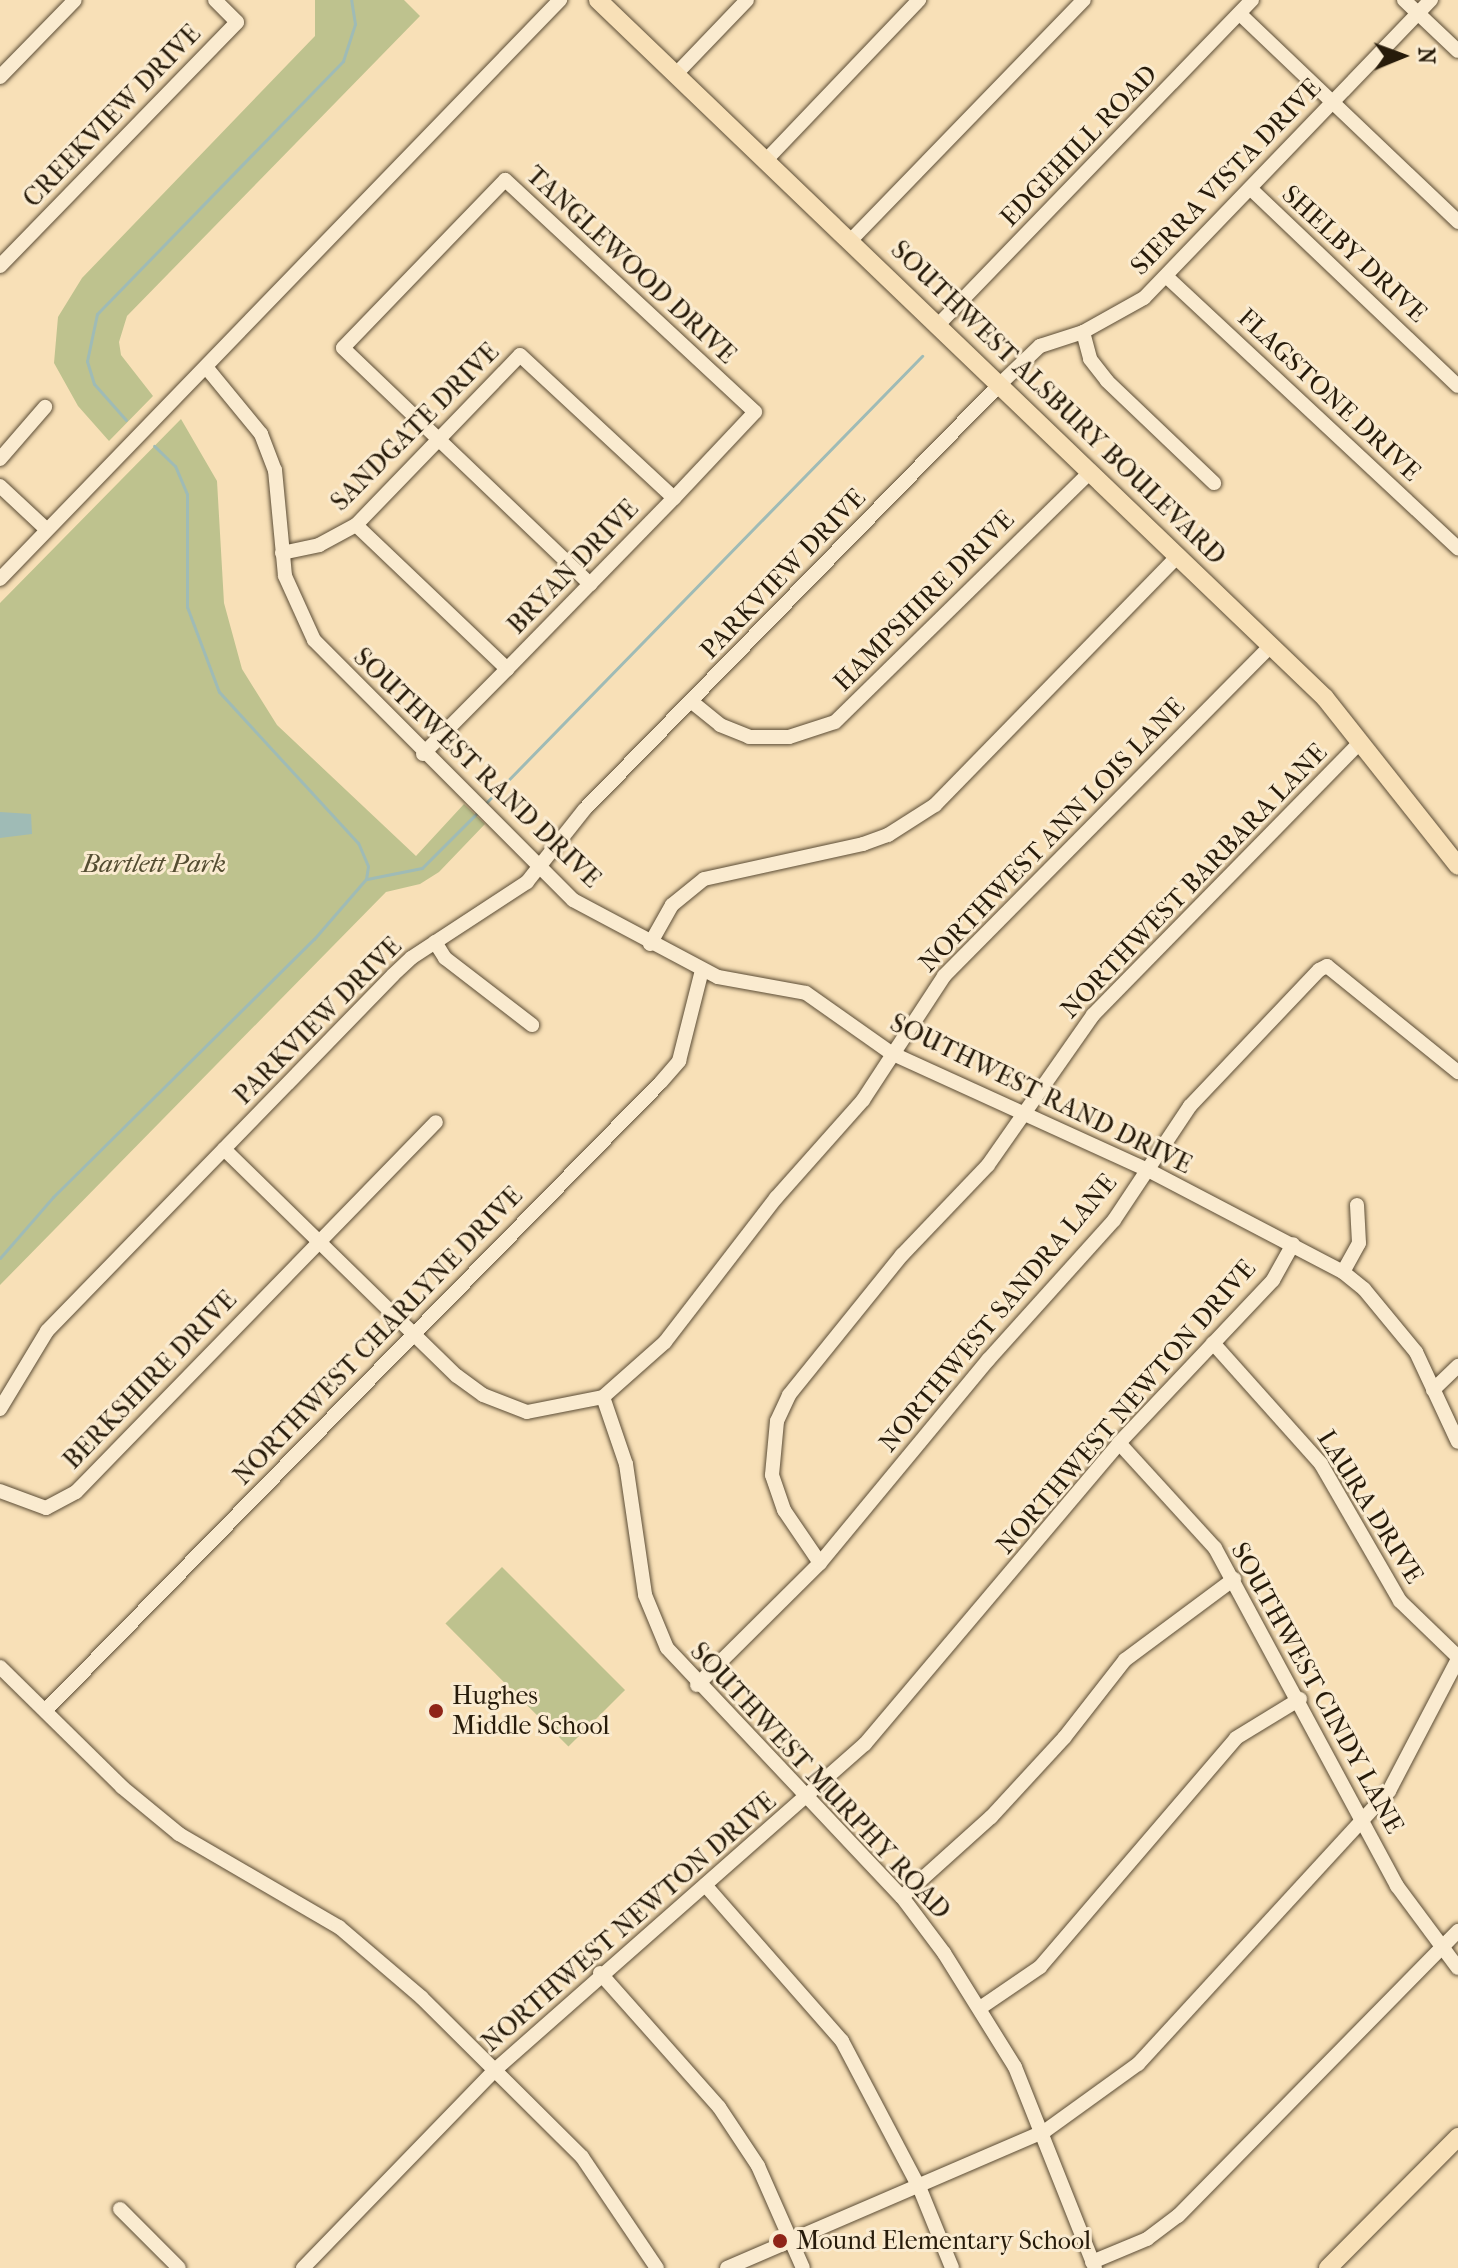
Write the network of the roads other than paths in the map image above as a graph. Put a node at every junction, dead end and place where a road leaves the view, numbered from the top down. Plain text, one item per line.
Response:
1 (52, 0) edge
2 (215, 0) edge
3 (560, 0) edge
4 (598, 0) edge
5 (747, 0) edge
6 (919, 0) edge
7 (1084, 0) edge
8 (1252, 0) edge
9 (1404, 0) edge
10 (1431, 0) edge
11 (70, 6) edge
12 (1418, 13) junction
13 (1241, 15) junction
14 (1458, 51) edge
15 (677, 73) junction
16 (0, 77) edge
17 (1330, 102) junction
18 (768, 158) junction
19 (1252, 190) junction
20 (1458, 222) edge
21 (852, 239) junction
22 (0, 266) edge
23 (1167, 277) junction
24 (938, 325) junction
25 (1083, 332) junction
26 (206, 367) junction
27 (999, 385) junction
28 (1458, 386) edge
29 (45, 407) dead end
30 (755, 412) joint
31 (442, 440) junction
32 (0, 459) edge
33 (1090, 472) junction
34 (1214, 483) dead end
35 (0, 486) edge
36 (674, 498) junction
37 (356, 525) junction
38 (47, 530) junction
39 (1458, 548) edge
40 (282, 553) junction
41 (1179, 555) junction
42 (0, 579) edge
43 (590, 584) junction
44 (1272, 645) junction
45 (507, 669) junction
46 (692, 702) junction
47 (1360, 742) junction
48 (423, 754) junction
49 (1458, 866) edge
50 (539, 867) junction
51 (435, 942) junction
52 (650, 944) junction
53 (702, 970) junction
54 (532, 1025) dead end
55 (891, 1053) junction
56 (1458, 1072) edge
57 (1026, 1112) junction
58 (436, 1122) dead end
59 (224, 1149) junction
60 (1148, 1170) junction
61 (1357, 1205) dead end
62 (318, 1241) junction
63 (1293, 1244) junction
64 (1343, 1272) junction
65 (414, 1334) junction
66 (1213, 1343) junction
67 (1458, 1366) edge
68 (1433, 1390) junction
69 (603, 1397) junction
70 (0, 1409) edge
71 (1458, 1442) edge
72 (1119, 1443) junction
73 (0, 1491) edge
74 (820, 1563) junction
75 (1234, 1579) junction
76 (1458, 1658) edge
77 (0, 1667) edge
78 (697, 1685) junction
79 (1300, 1699) junction
80 (45, 1711) junction
81 (808, 1798) junction
82 (1362, 1822) junction
83 (706, 1886) junction
84 (902, 1897) junction
85 (1458, 1931) edge
86 (1440, 1948) junction
87 (1458, 1968) edge
88 (600, 1973) junction
89 (980, 2008) junction
90 (496, 2069) junction
91 (1045, 2131) junction
92 (1458, 2137) edge
93 (920, 2189) junction
94 (120, 2209) dead end
95 (794, 2241) junction
96 (1094, 2265) edge
97 (179, 2268) edge
98 (303, 2268) edge
99 (657, 2268) edge
100 (727, 2268) edge
101 (803, 2268) edge
102 (952, 2268) edge
103 (1328, 2268) edge

1 - 11 street
2 - 22 street, CREEKVIEW DRIVE
3 - 26 street
4 - 15 main road, SOUTHWEST ALSBURY BOULEVARD
5 - 15 street
6 - 18 street
7 - 21 street
8 - 13 street, EDGEHILL ROAD
9 - 12 street
10 - 12 street, SIERRA VISTA DRIVE
11 - 16 street
12 - 14 street
12 - 17 street, SIERRA VISTA DRIVE
13 - 17 street
13 - 24 street, EDGEHILL ROAD
15 - 18 main road, SOUTHWEST ALSBURY BOULEVARD
17 - 19 street, SIERRA VISTA DRIVE
17 - 20 street
18 - 21 main road, SOUTHWEST ALSBURY BOULEVARD
19 - 23 street, SIERRA VISTA DRIVE
19 - 28 street, SHELBY DRIVE
21 - 24 main road, SOUTHWEST ALSBURY BOULEVARD
23 - 25 street, SIERRA VISTA DRIVE
23 - 39 street, FLAGSTONE DRIVE
24 - 27 main road, SOUTHWEST ALSBURY BOULEVARD
25 - 27 street, SIERRA VISTA DRIVE
25 - 34 street
26 - 38 street
26 - 40 street, SOUTHWEST RAND DRIVE
27 - 33 main road, SOUTHWEST ALSBURY BOULEVARD
27 - 46 street, PARKVIEW DRIVE
29 - 32 street
30 - 31 street, TANGLEWOOD DRIVE
30 - 36 street, BRYAN DRIVE
31 - 36 street, SANDGATE DRIVE
31 - 37 street, SANDGATE DRIVE
31 - 43 street
33 - 41 main road, SOUTHWEST ALSBURY BOULEVARD
33 - 46 street, HAMPSHIRE DRIVE
35 - 38 street
36 - 43 street, BRYAN DRIVE
37 - 40 street, SANDGATE DRIVE
37 - 45 street
38 - 42 street
40 - 48 street, SOUTHWEST RAND DRIVE
41 - 44 main road, SOUTHWEST ALSBURY BOULEVARD
41 - 52 street
43 - 45 street, BRYAN DRIVE
44 - 47 main road, SOUTHWEST ALSBURY BOULEVARD
44 - 55 street, NORTHWEST ANN LOIS LANE
45 - 48 street, BRYAN DRIVE
46 - 50 street, PARKVIEW DRIVE
47 - 49 main road, SOUTHWEST ALSBURY BOULEVARD
47 - 57 street, NORTHWEST BARBARA LANE
48 - 50 street, SOUTHWEST RAND DRIVE
50 - 51 street, PARKVIEW DRIVE
50 - 52 street, SOUTHWEST RAND DRIVE
51 - 54 street
51 - 59 street, PARKVIEW DRIVE
52 - 53 street, SOUTHWEST RAND DRIVE
53 - 55 street, SOUTHWEST RAND DRIVE
53 - 65 street, NORTHWEST CHARLYNE DRIVE
55 - 57 street, SOUTHWEST RAND DRIVE
55 - 69 street, NORTHWEST ANN LOIS LANE
56 - 60 street, NORTHWEST SANDRA LANE
57 - 60 street, SOUTHWEST RAND DRIVE
57 - 74 street, NORTHWEST BARBARA LANE
58 - 62 street, BERKSHIRE DRIVE
59 - 62 street
59 - 70 street, PARKVIEW DRIVE
60 - 63 street, SOUTHWEST RAND DRIVE
60 - 74 street, NORTHWEST SANDRA LANE
61 - 64 street
62 - 65 street
62 - 73 street, BERKSHIRE DRIVE
63 - 64 street, SOUTHWEST RAND DRIVE
63 - 66 street, NORTHWEST NEWTON DRIVE
64 - 68 street, SOUTHWEST RAND DRIVE
65 - 69 street
65 - 80 street, NORTHWEST CHARLYNE DRIVE
66 - 72 street, NORTHWEST NEWTON DRIVE
66 - 76 street, LAURA DRIVE
67 - 68 street
68 - 71 street, SOUTHWEST RAND DRIVE
69 - 78 street, SOUTHWEST MURPHY ROAD
72 - 75 street, SOUTHWEST CINDY LANE
72 - 81 street, NORTHWEST NEWTON DRIVE
74 - 78 street, NORTHWEST SANDRA LANE
75 - 79 street, SOUTHWEST CINDY LANE
75 - 84 street
76 - 82 street
77 - 80 street
78 - 81 street, SOUTHWEST MURPHY ROAD
79 - 82 street, SOUTHWEST CINDY LANE
79 - 89 street
80 - 90 street
81 - 83 street, NORTHWEST NEWTON DRIVE
81 - 84 street, SOUTHWEST MURPHY ROAD
82 - 86 street, SOUTHWEST CINDY LANE
82 - 91 street
83 - 88 street, NORTHWEST NEWTON DRIVE
83 - 93 street
84 - 89 street, SOUTHWEST MURPHY ROAD
85 - 86 street
86 - 87 street, SOUTHWEST CINDY LANE
86 - 96 street
88 - 90 street, NORTHWEST NEWTON DRIVE
88 - 95 street
89 - 91 street, SOUTHWEST MURPHY ROAD
90 - 98 street, NORTHWEST NEWTON DRIVE
90 - 99 street
91 - 93 street
91 - 96 street, SOUTHWEST MURPHY ROAD
92 - 103 main road
93 - 95 street
93 - 102 street
94 - 97 street
95 - 100 street
95 - 101 street

